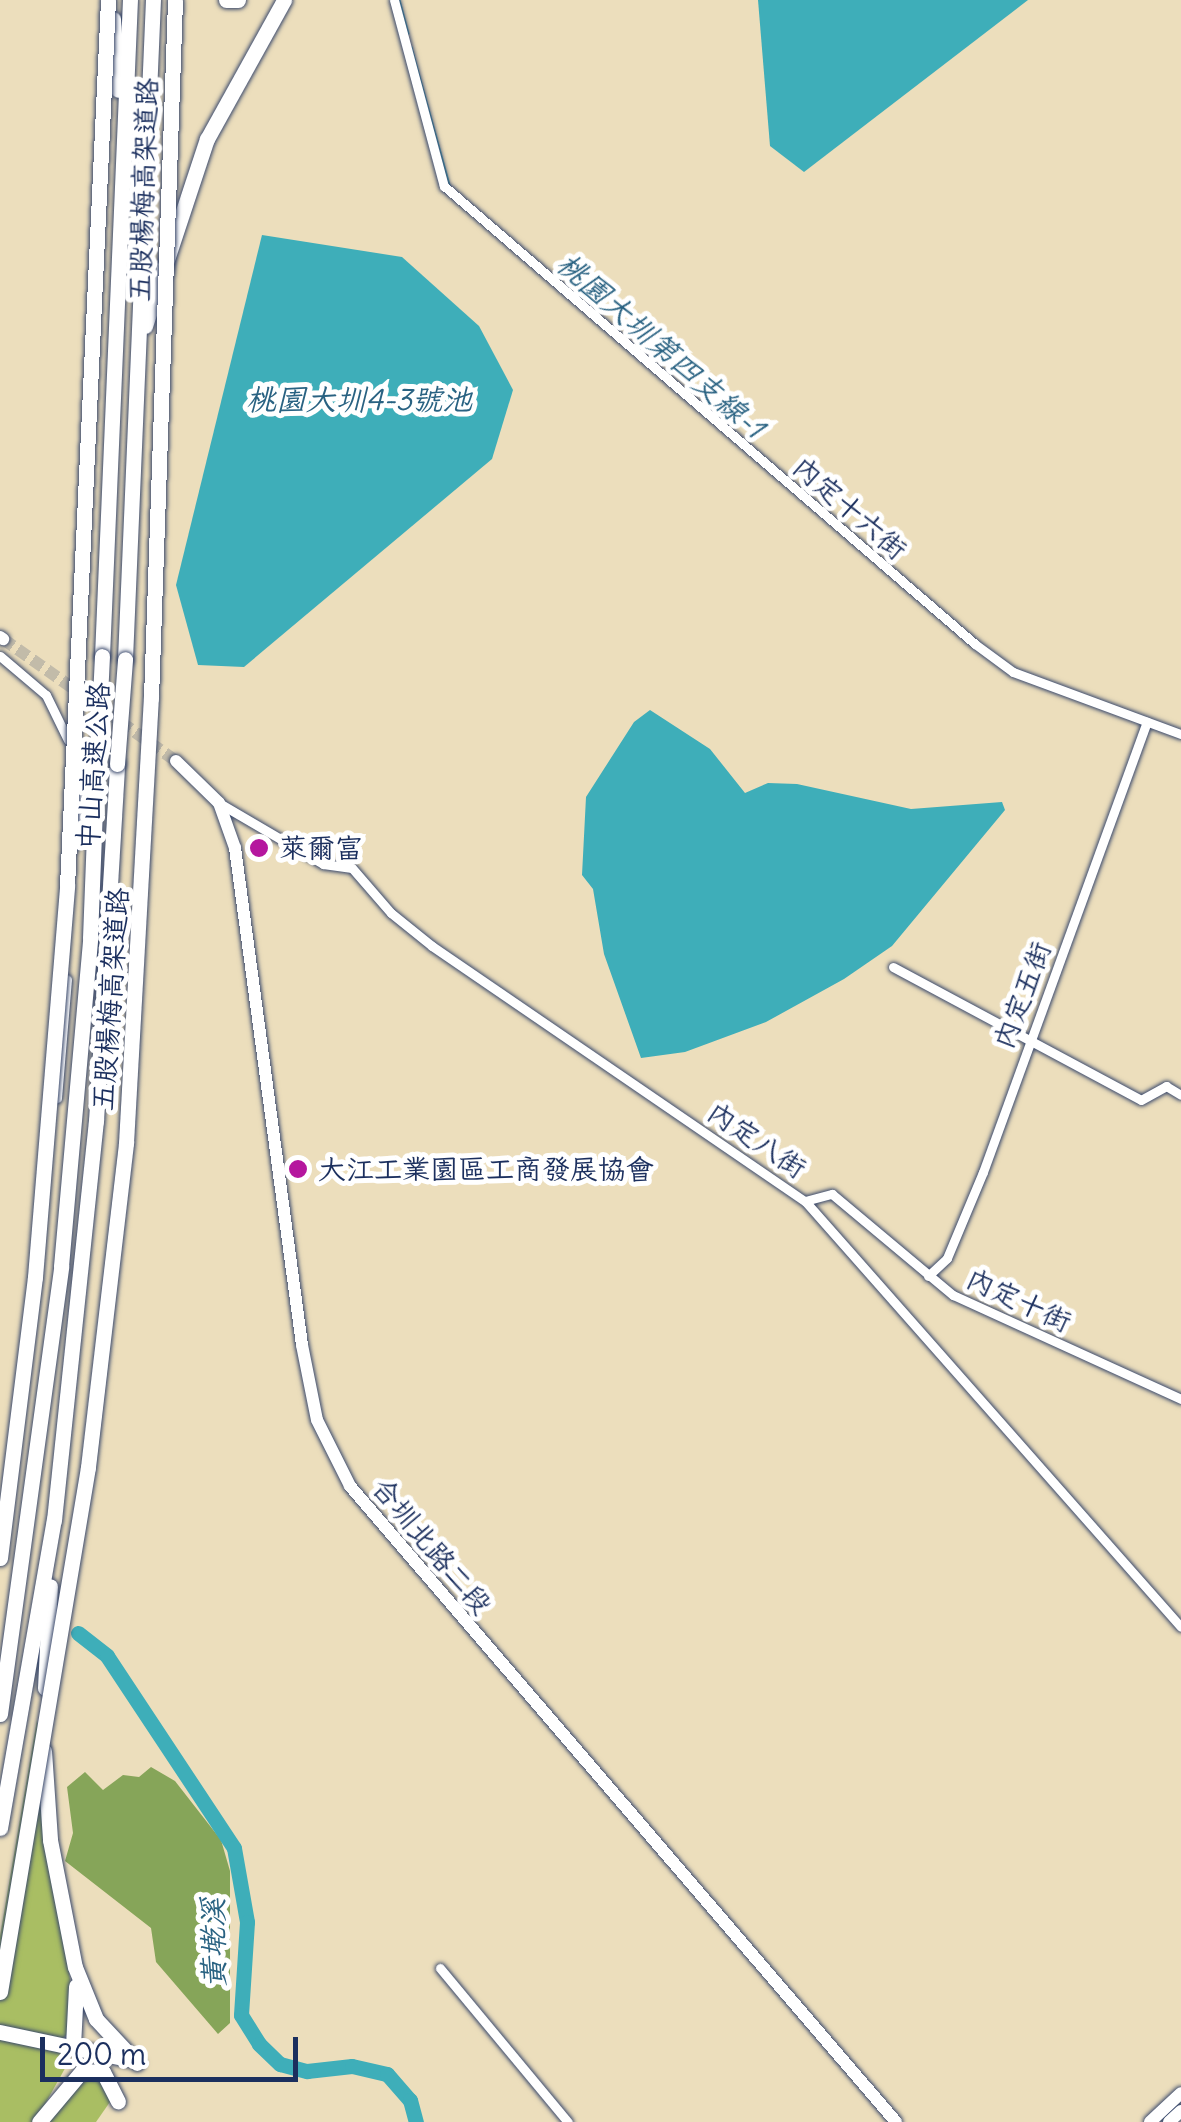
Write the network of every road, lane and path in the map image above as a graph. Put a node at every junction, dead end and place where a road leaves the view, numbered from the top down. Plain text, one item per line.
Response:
1 (110, 0) edge
2 (130, 0) edge
3 (153, 0) edge
4 (175, 0) edge
5 (226, 0) edge
6 (238, 0) edge
7 (284, 0) edge
8 (394, 0) edge
9 (124, 169) junction
10 (138, 354) junction
11 (0, 656) edge
12 (1147, 722) junction
13 (1181, 734) edge
14 (176, 760) tunnel mouth
15 (219, 803) junction
16 (892, 967) dead end
17 (1028, 1040) junction
18 (1181, 1094) edge
19 (805, 1200) junction
20 (928, 1276) junction
21 (1181, 1400) edge
22 (54, 1520) junction
23 (0, 1558) edge
24 (0, 1572) edge
25 (18, 1611) junction
26 (1181, 1626) edge
27 (0, 1662) edge
28 (0, 1714) edge
29 (0, 1828) edge
30 (75, 1967) junction
31 (440, 1968) dead end
32 (0, 1992) edge
33 (0, 2032) edge
34 (73, 2046) junction
35 (1181, 2094) edge
36 (1181, 2112) edge
37 (39, 2122) edge
38 (568, 2122) edge
39 (896, 2122) edge
40 (1150, 2122) edge
41 (1169, 2122) edge

1 - 9 highway
1 - 23 highway, 五股楊梅高架道路, bridge
2 - 9 highway, 中山高速公路
3 - 10 highway, 中山高速公路
4 - 32 highway, 五股楊梅高架道路, bridge
5 - 6 highway
7 - 10 highway
8 - 12 street, 內定十六街
9 - 25 highway, 中山高速公路, bridge
10 - 22 highway, 中山高速公路, bridge
11 - 24 street
12 - 13 street, 內定十六街
12 - 17 street, 內定五街
14 - 15 street, 合圳北路二段
15 - 19 street, 內定八街
15 - 39 street, 合圳北路二段
16 - 17 street
17 - 18 street
17 - 20 street, 內定五街
19 - 20 street, 內定十街
19 - 26 street, 內定八街
20 - 21 street, 內定十街
22 - 29 highway, 中山高速公路
22 - 30 highway
25 - 27 highway
25 - 28 highway, 中山高速公路
30 - 34 highway
30 - 34 highway
31 - 38 street
33 - 34 highway
34 - 37 highway
35 - 40 street
36 - 41 street

